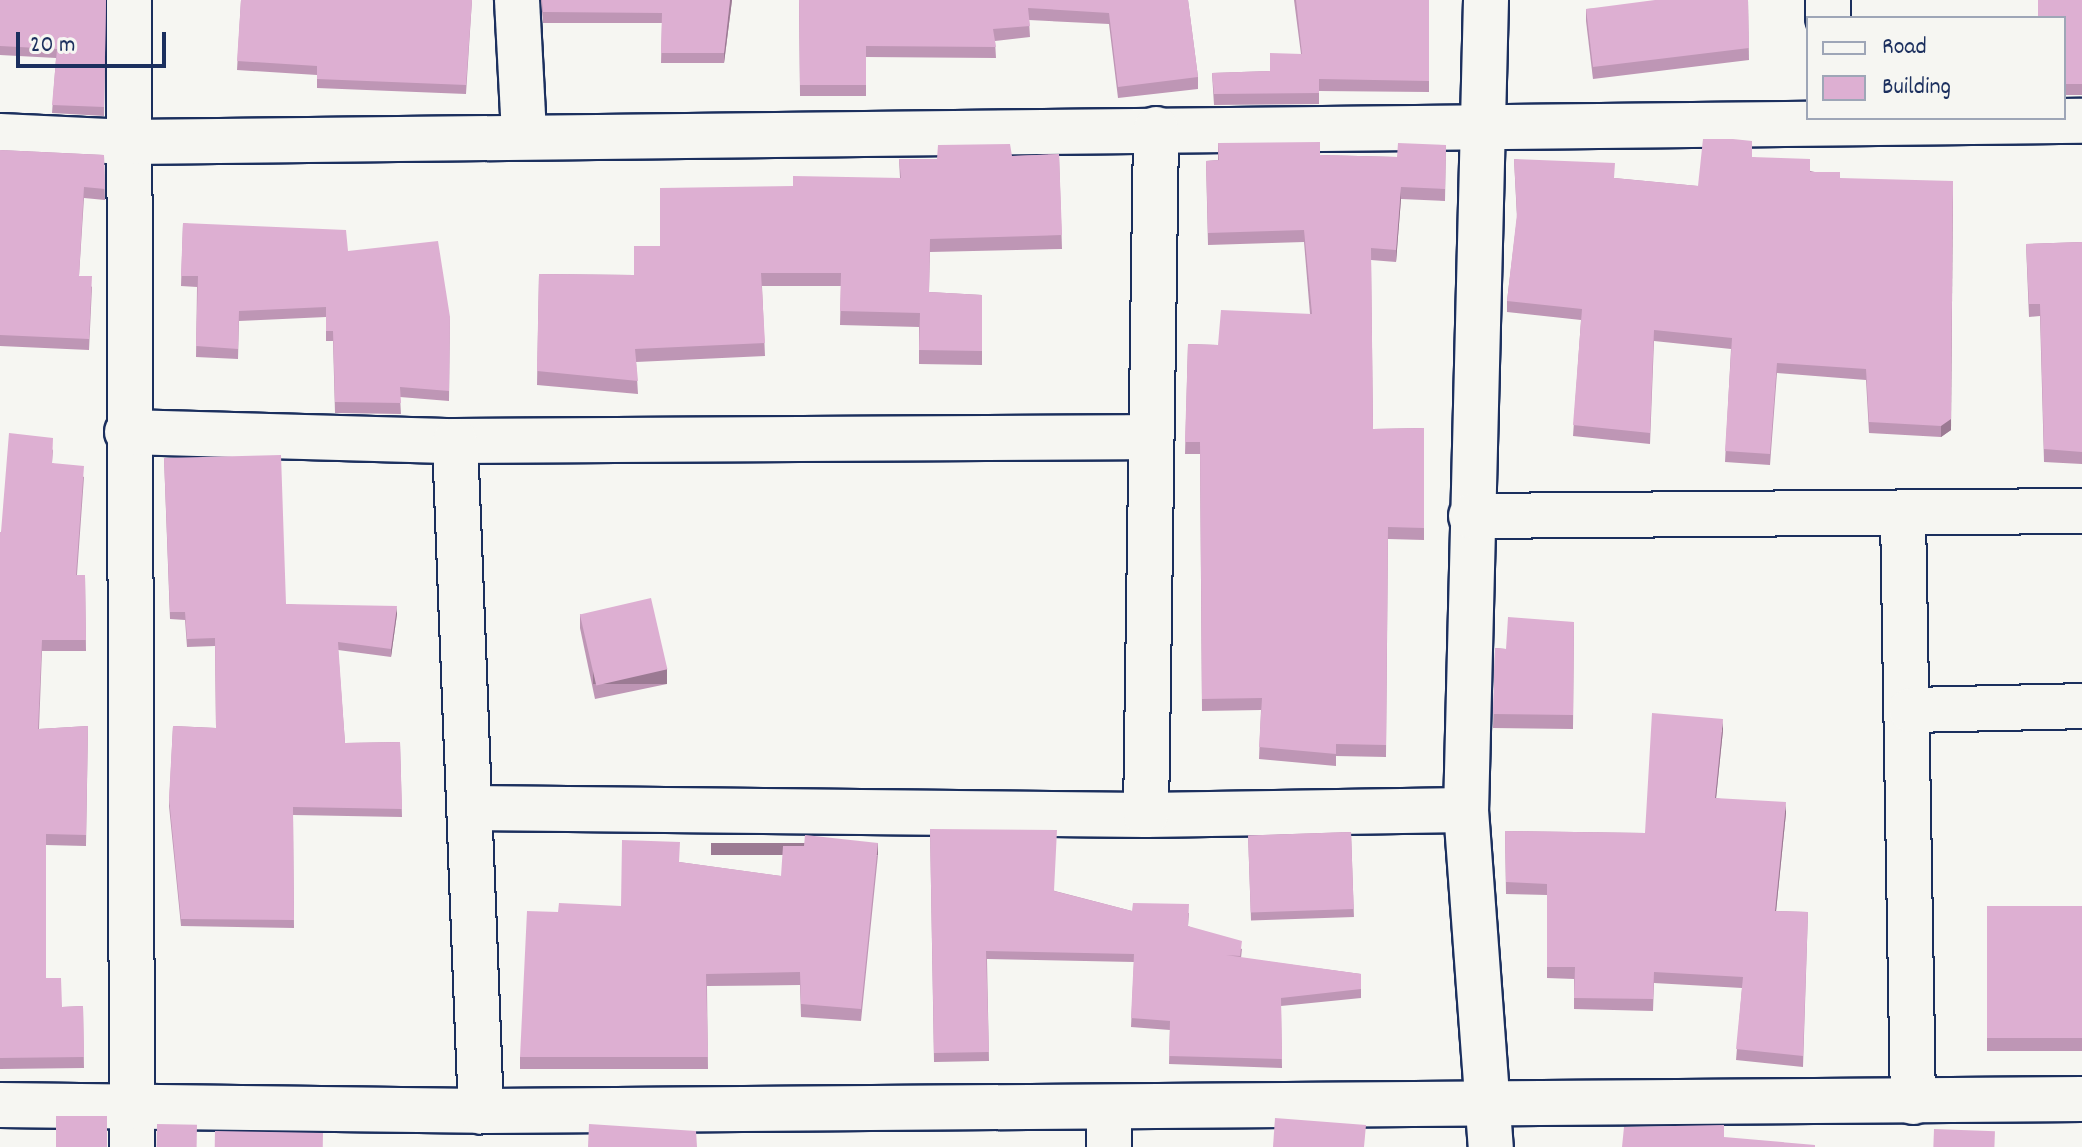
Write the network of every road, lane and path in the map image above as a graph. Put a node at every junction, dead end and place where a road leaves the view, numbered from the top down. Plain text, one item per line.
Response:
1 (129, 0) edge
2 (517, 0) edge
3 (1486, 0) edge
4 (1829, 120) edge
5 (2082, 121) edge
6 (1487, 122) junction
7 (1156, 129) junction
8 (524, 135) junction
9 (0, 136) edge
10 (129, 142) junction
11 (127, 432) junction
12 (1150, 437) junction
13 (455, 441) junction
14 (2082, 511) edge
15 (1903, 514) junction
16 (1471, 516) junction
17 (2082, 706) edge
18 (1911, 710) junction
19 (470, 808) junction
20 (1466, 810) junction
21 (1146, 815) junction
22 (2082, 1099) edge
23 (1913, 1102) junction
24 (132, 1103) junction
25 (0, 1105) edge
26 (481, 1111) junction
27 (1491, 1126) edge
28 (1109, 1127) edge
29 (132, 1147) edge

1 - 10 street
2 - 8 street
3 - 6 street
4 - 5 street
4 - 6 street
6 - 7 street
6 - 16 street
7 - 8 street
7 - 12 street
8 - 10 street
9 - 10 street
10 - 11 street
11 - 13 street
11 - 24 street
12 - 13 street
12 - 21 street
13 - 19 street
14 - 15 street
15 - 16 street
15 - 18 street
16 - 20 street
17 - 18 street
18 - 23 street
19 - 21 street
19 - 26 street
20 - 21 street
20 - 27 street
22 - 23 street
23 - 27 street
24 - 25 street
24 - 26 street
24 - 29 street
26 - 28 street
27 - 28 street

